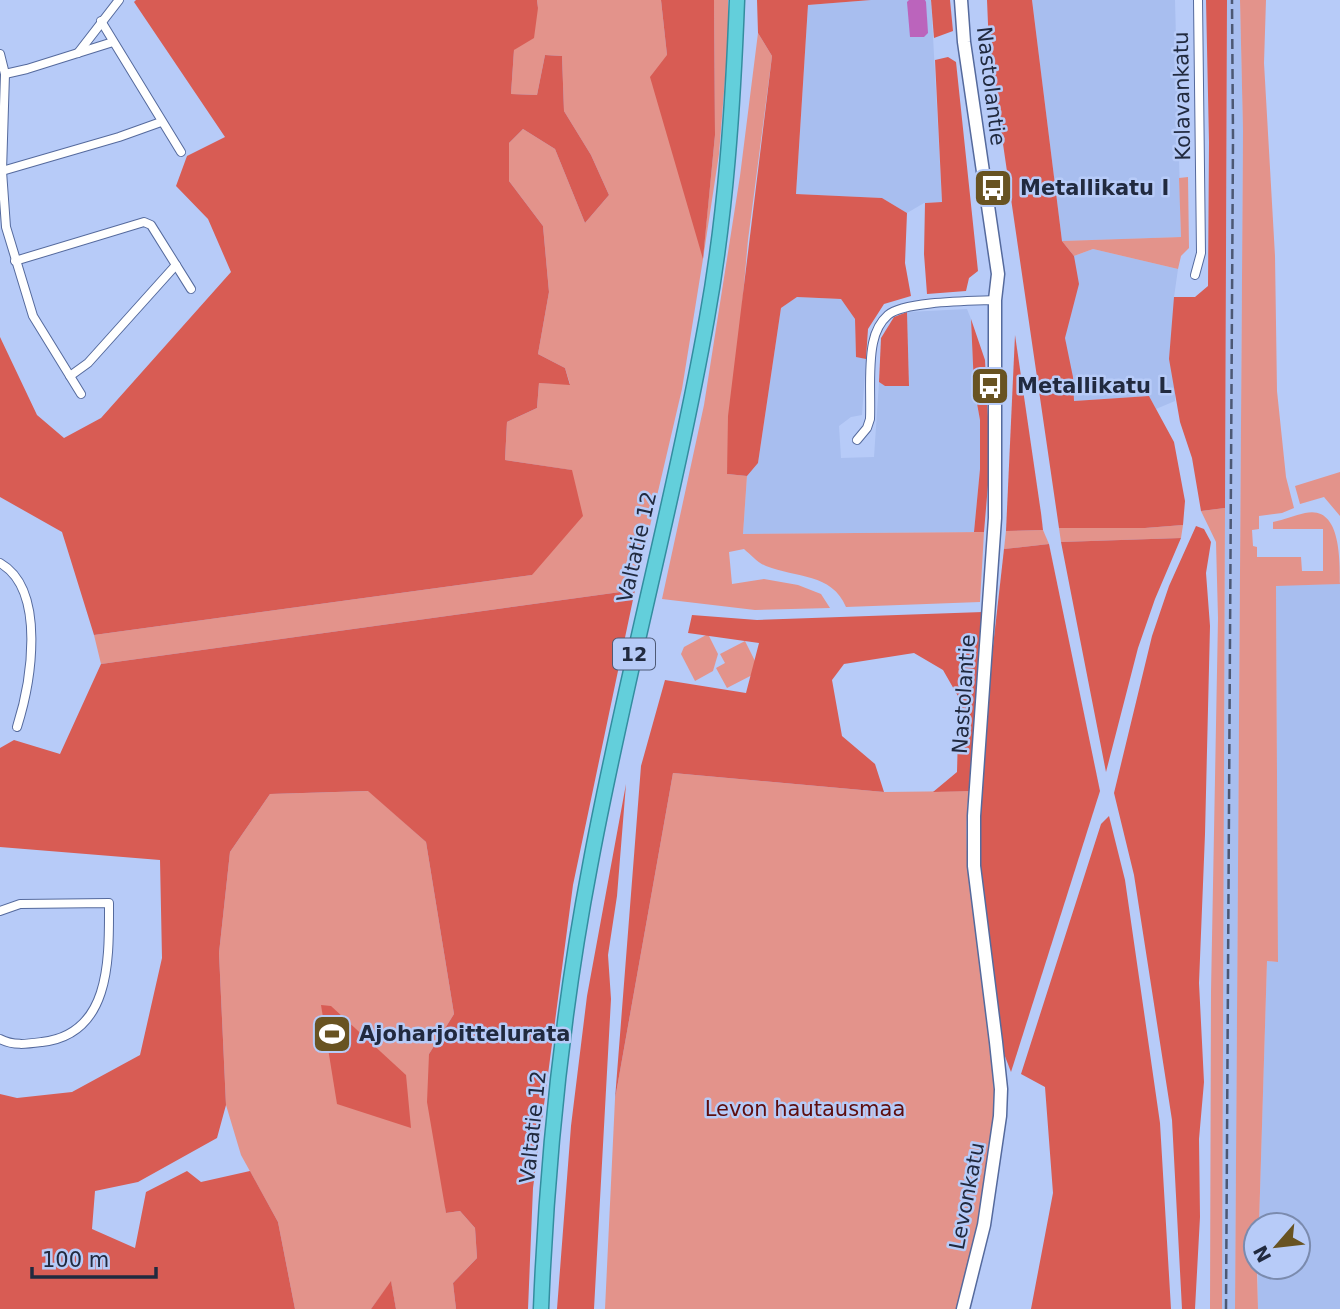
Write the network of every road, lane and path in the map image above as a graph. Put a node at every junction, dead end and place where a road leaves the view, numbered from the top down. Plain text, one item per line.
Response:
1 (119, 0) edge
2 (737, 0) edge
3 (961, 0) edge
4 (1198, 0) edge
5 (101, 21) junction
6 (113, 42) junction
7 (78, 53) junction
8 (0, 54) edge
9 (5, 74) junction
10 (161, 121) junction
11 (181, 152) dead end
12 (2, 171) junction
13 (15, 261) junction
14 (176, 265) junction
15 (1195, 275) dead end
16 (191, 289) dead end
17 (995, 300) junction
18 (70, 376) junction
19 (81, 394) dead end
20 (857, 440) dead end
21 (0, 562) edge
22 (17, 727) dead end
23 (0, 911) edge
24 (0, 1039) edge
25 (1001, 1089) joint
26 (541, 1309) edge
27 (962, 1309) edge

1 - 5 street
2 - 26 highway, Valtatie 12 / 12
3 - 17 main road, Nastolantie
4 - 15 street, Kolavankatu
5 - 6 street
5 - 7 street
6 - 7 street
6 - 10 street
7 - 9 street
8 - 9 street
9 - 12 street
10 - 11 street
10 - 12 street
12 - 13 street
13 - 14 street
13 - 18 street
14 - 16 street
14 - 18 street
17 - 20 street
17 - 25 main road, Nastolantie
18 - 19 street
21 - 22 street
23 - 24 street
25 - 27 main road, Levonkatu

